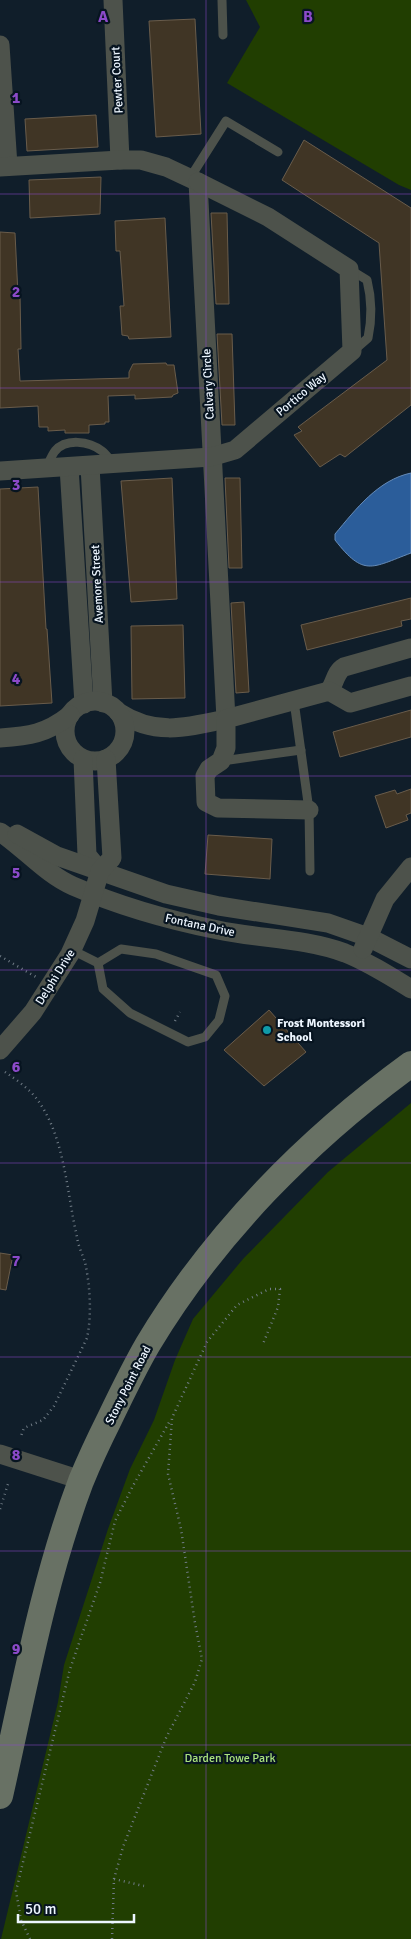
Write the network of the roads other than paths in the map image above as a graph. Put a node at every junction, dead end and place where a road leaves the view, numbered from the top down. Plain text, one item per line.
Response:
1 (113, 0) edge
2 (222, 0) edge
3 (223, 35) dead end
4 (0, 45) edge
5 (278, 152) dead end
6 (120, 160) junction
7 (4, 166) edge
8 (194, 180) junction
9 (211, 456) junction
10 (114, 464) junction
11 (90, 466) junction
12 (69, 467) junction
13 (46, 469) junction
14 (0, 471) edge
15 (411, 648) edge
16 (411, 686) edge
17 (329, 691) junction
18 (294, 701) junction
19 (111, 707) junction
20 (77, 709) junction
21 (226, 720) junction
22 (158, 728) junction
23 (30, 736) junction
24 (0, 738) edge
25 (301, 750) junction
26 (112, 755) junction
27 (79, 756) junction
28 (221, 761) junction
29 (309, 810) junction
30 (0, 824) edge
31 (0, 832) edge
32 (411, 867) edge
33 (100, 871) junction
34 (310, 871) dead end
35 (93, 894) junction
36 (368, 936) junction
37 (72, 950) junction
38 (359, 959) junction
39 (411, 959) edge
40 (98, 963) junction
41 (411, 990) edge
42 (0, 1050) edge
43 (411, 1064) edge
44 (0, 1454) edge
45 (82, 1480) junction
46 (0, 1796) edge

1 - 6 street, Pewter Court
2 - 3 lane
4 - 7 street
5 - 8 lane
6 - 7 street
6 - 8 street
8 - 9 street, Calvary Circle
8 - 9 street, Portico Way
9 - 10 street, Portico Way
9 - 21 street, Calvary Circle
10 - 11 street, Portico Way
10 - 13 lane
11 - 12 street, Portico Way
11 - 19 street, Avemore Street
12 - 13 street, Portico Way
12 - 20 street, Avemore Street
13 - 14 street, Portico Way
15 - 17 street
16 - 17 street
17 - 18 street
18 - 21 street
18 - 25 lane
19 - 20 street
19 - 22 street
19 - 26 street
20 - 23 street
20 - 27 street
21 - 22 street
21 - 28 street, Calvary Circle
22 - 26 street
23 - 24 street
23 - 27 street
25 - 28 lane
25 - 29 lane
26 - 27 street
26 - 33 street
27 - 33 street
28 - 29 street
29 - 34 lane
30 - 33 street
31 - 35 street, Fontana Drive
32 - 36 street
33 - 35 street
33 - 36 street
35 - 37 street, Delphi Drive
35 - 38 street, Fontana Drive
36 - 38 street
36 - 39 street
37 - 40 lane
37 - 42 street, Delphi Drive
38 - 41 street, Fontana Drive
40 - 40 lane
43 - 45 main road, Stony Point Road
44 - 45 street
45 - 46 main road, Stony Point Road

